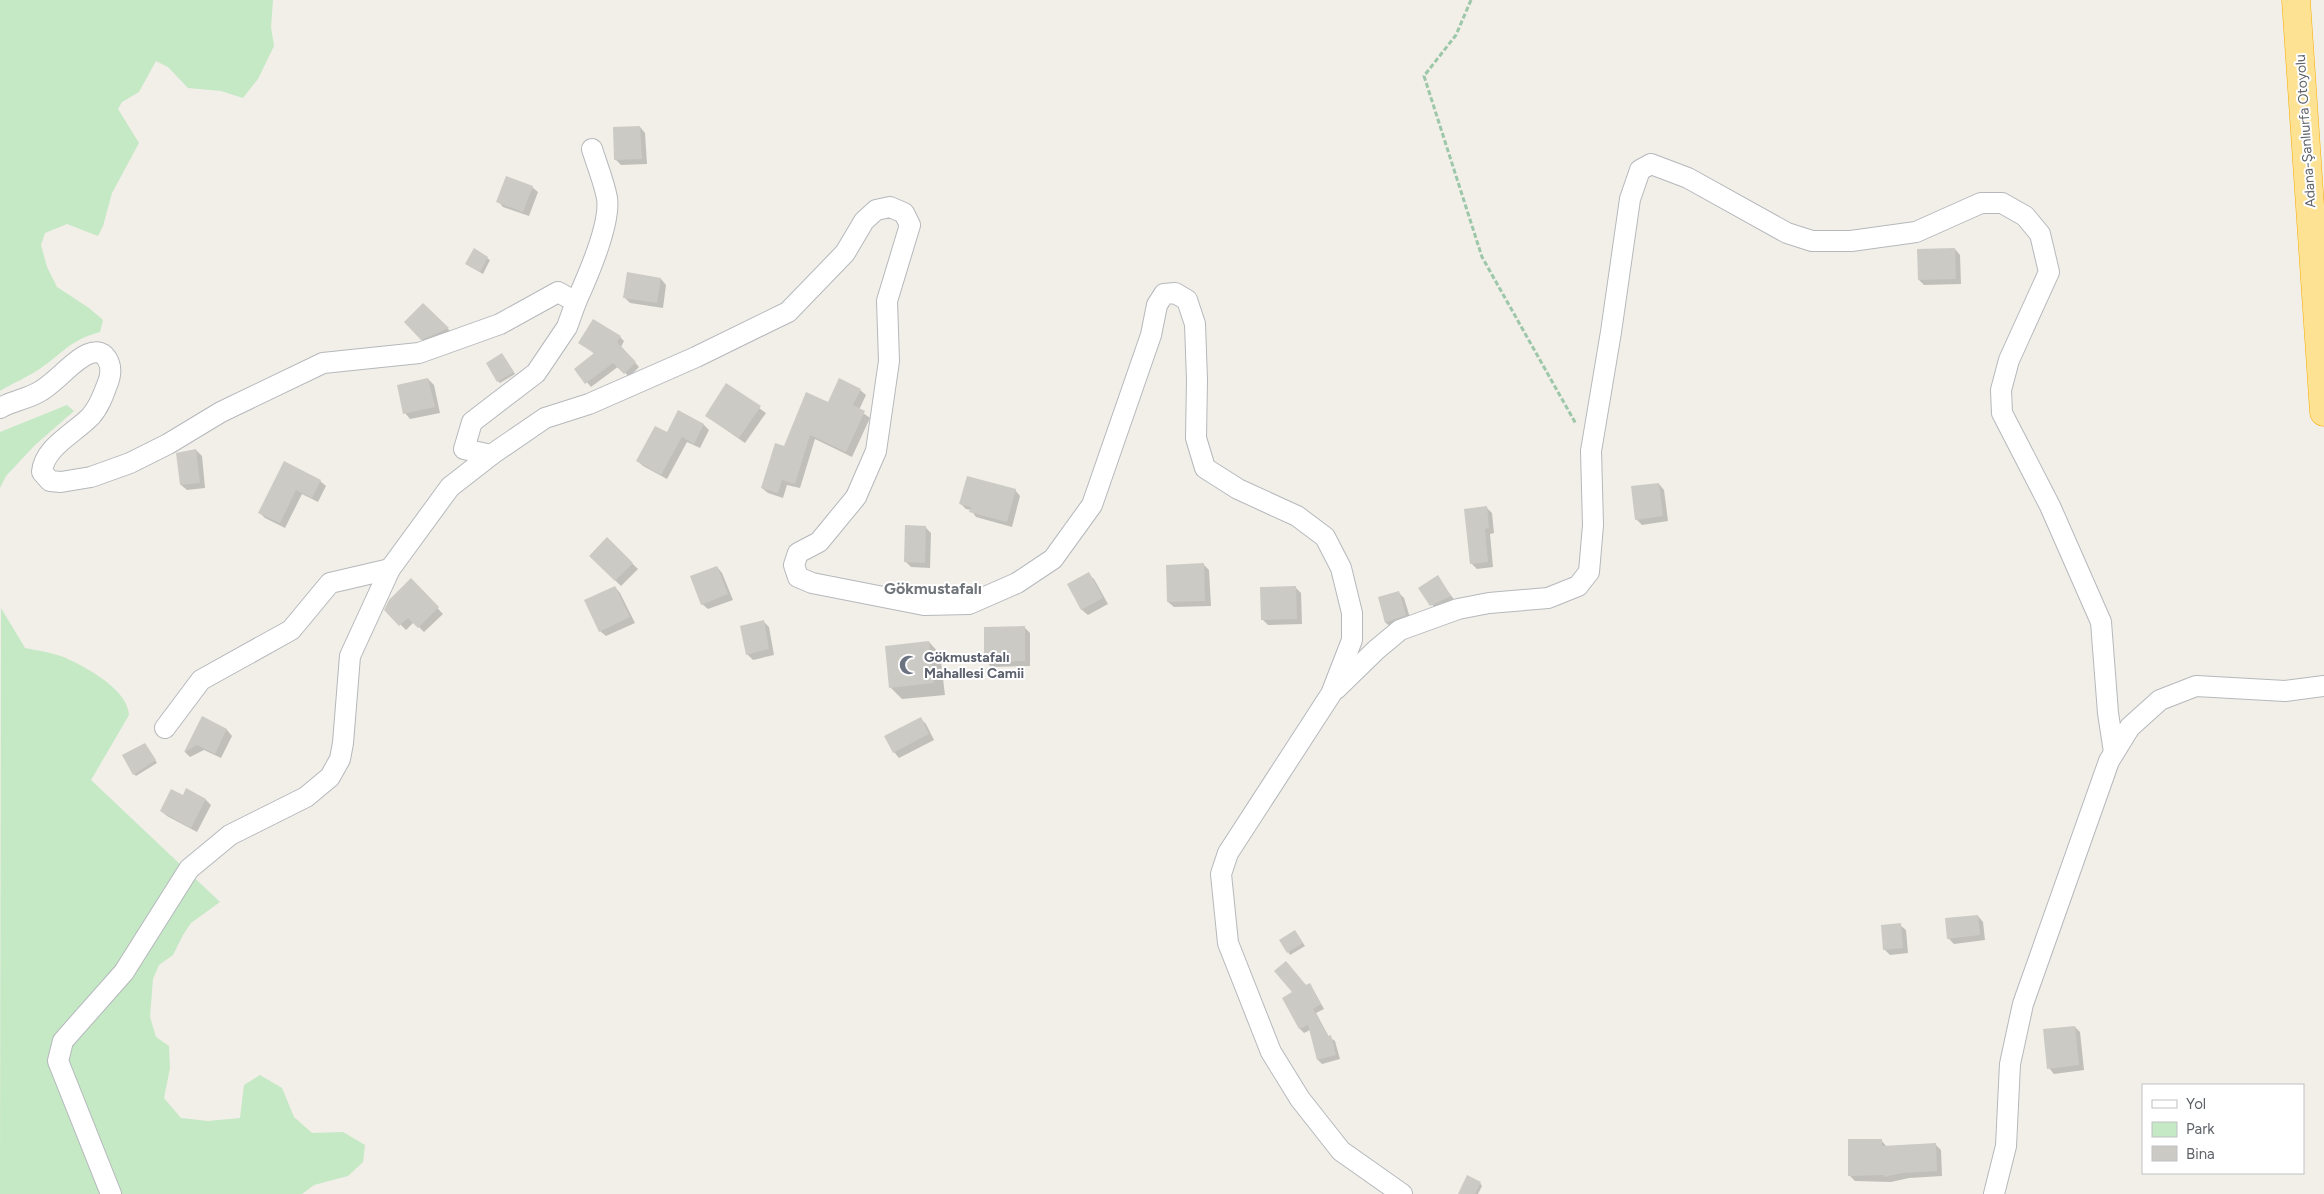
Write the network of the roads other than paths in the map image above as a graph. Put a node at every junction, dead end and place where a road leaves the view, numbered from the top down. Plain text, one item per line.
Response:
1 (2296, 0) edge
2 (592, 149) dead end
3 (576, 302) junction
4 (0, 408) edge
5 (2324, 412) edge
6 (491, 455) junction
7 (390, 569) junction
8 (2324, 686) edge
9 (1331, 694) junction
10 (165, 728) dead end
11 (2114, 752) junction
12 (111, 1194) edge
13 (1402, 1194) edge
14 (1994, 1194) edge

1 - 5 highway, Adana-Şanlıurfa Otoyolu
2 - 3 street
3 - 4 street
3 - 6 street
6 - 7 street
6 - 9 street
7 - 10 street
7 - 12 street
8 - 11 street
9 - 11 street
9 - 13 street
11 - 14 street

